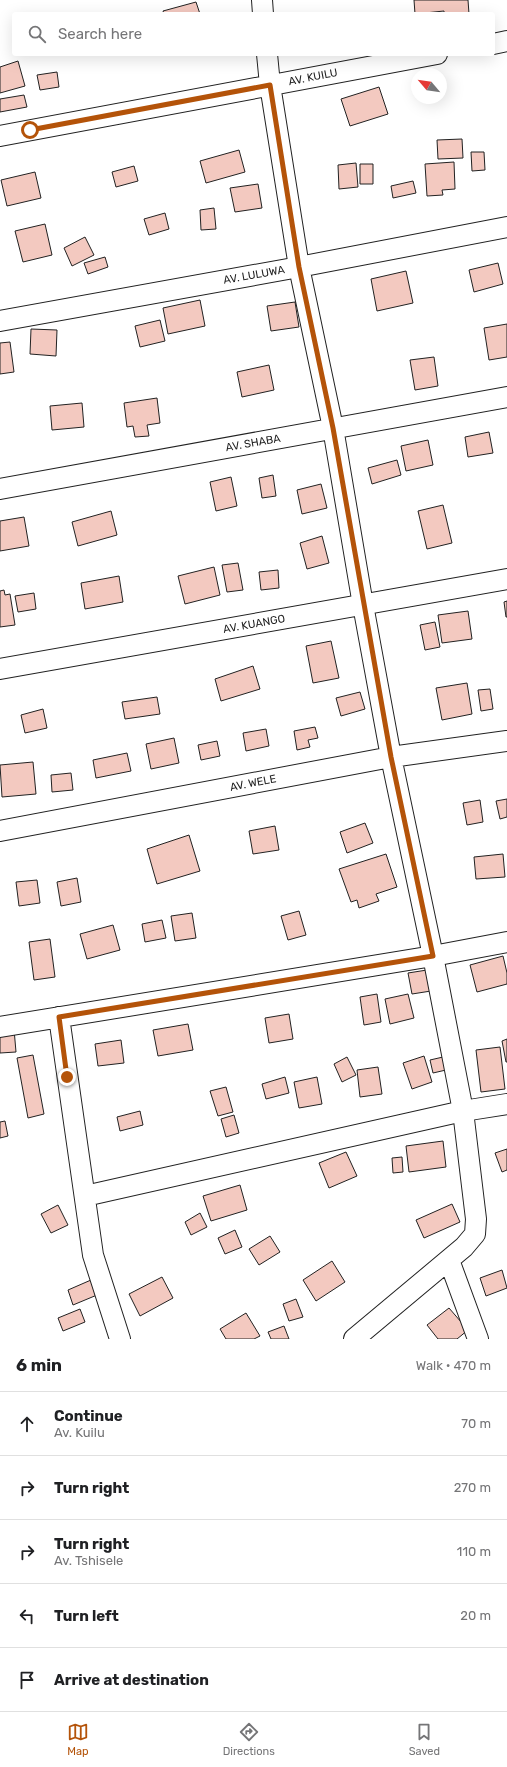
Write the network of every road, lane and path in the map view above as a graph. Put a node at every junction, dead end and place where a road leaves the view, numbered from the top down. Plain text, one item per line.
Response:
1 (262, 0) edge
2 (263, 12) edge
3 (507, 41) edge
4 (495, 44) edge
5 (267, 56) edge
6 (426, 56) edge
7 (270, 85) junction
8 (0, 136) edge
9 (507, 227) edge
10 (299, 267) junction
11 (0, 321) edge
12 (507, 397) edge
13 (333, 428) junction
14 (0, 489) edge
15 (507, 579) edge
16 (363, 605) junction
17 (0, 669) edge
18 (507, 741) edge
19 (391, 757) junction
20 (0, 831) edge
21 (507, 942) edge
22 (433, 956) junction
23 (59, 1017) junction
24 (0, 1027) edge
25 (507, 1104) edge
26 (463, 1111) junction
27 (85, 1196) junction
28 (449, 1260) junction
29 (120, 1339) edge
30 (354, 1339) edge
31 (478, 1339) edge

1 - 2 street
3 - 4 street
5 - 7 street
6 - 7 street, AV. KUILU
7 - 8 street, AV. KUILU
7 - 10 street
9 - 10 street, AV. LULUWA
10 - 11 street, AV. LULUWA
10 - 13 street
12 - 13 street, AV. SHABA
13 - 14 street, AV. SHABA
13 - 16 street
15 - 16 street, AV. KUANGO
16 - 17 street, AV. KUANGO
16 - 19 street
18 - 19 street, AV. WELE
19 - 20 street, AV. WELE
19 - 22 street
21 - 22 street
22 - 23 street
22 - 26 street
23 - 24 street
23 - 27 street
25 - 26 street
26 - 27 street
26 - 28 street
27 - 29 street
28 - 30 street
28 - 31 street

